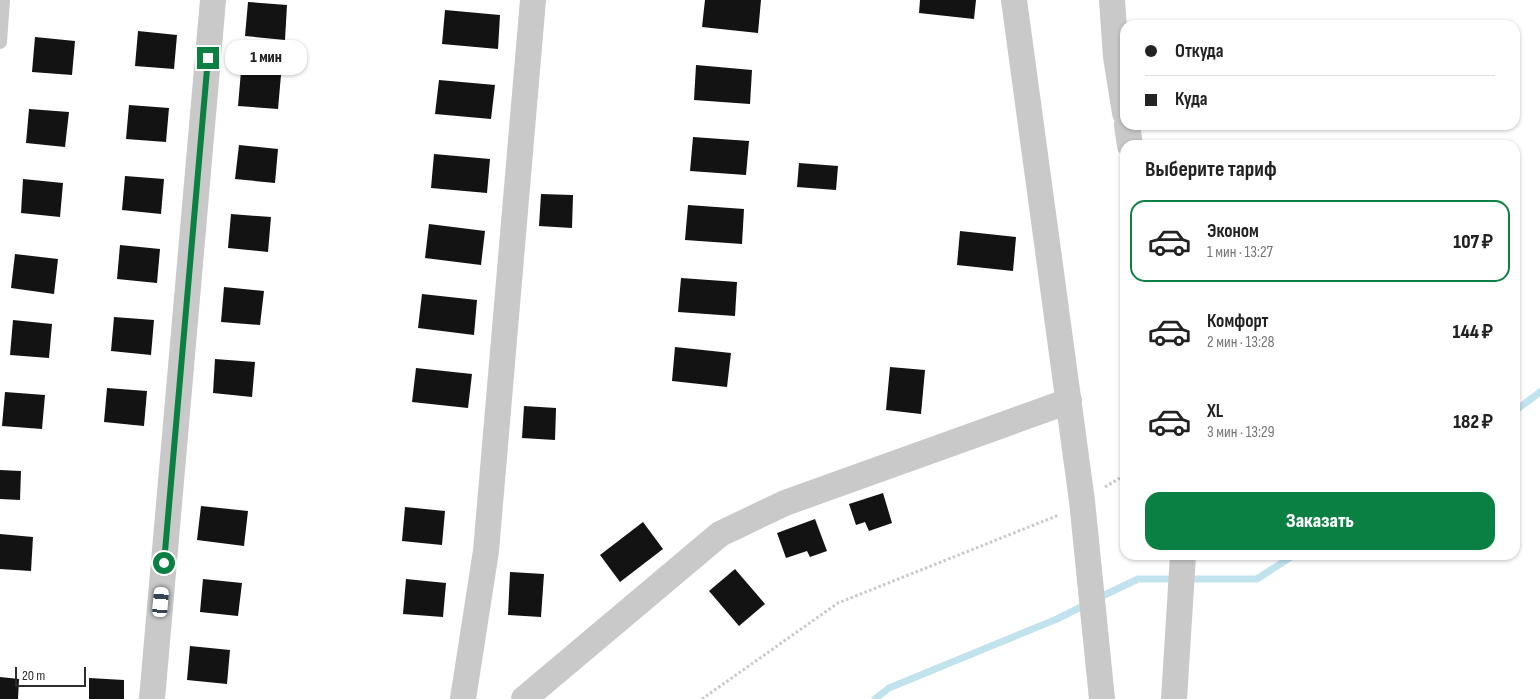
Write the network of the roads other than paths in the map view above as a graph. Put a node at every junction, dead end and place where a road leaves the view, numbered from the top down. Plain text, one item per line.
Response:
1 (3, 0) edge
2 (213, 0) edge
3 (533, 0) edge
4 (1014, 0) edge
5 (1112, 0) edge
6 (0, 42) edge
7 (1120, 82) edge
8 (1068, 401) junction
9 (1182, 571) edge
10 (152, 699) edge
11 (463, 699) edge
12 (524, 699) edge
13 (1102, 699) edge
14 (1174, 699) edge

1 - 6 lane
2 - 10 street
3 - 11 street
4 - 8 street
5 - 7 street
8 - 12 street
8 - 13 street
9 - 14 street

